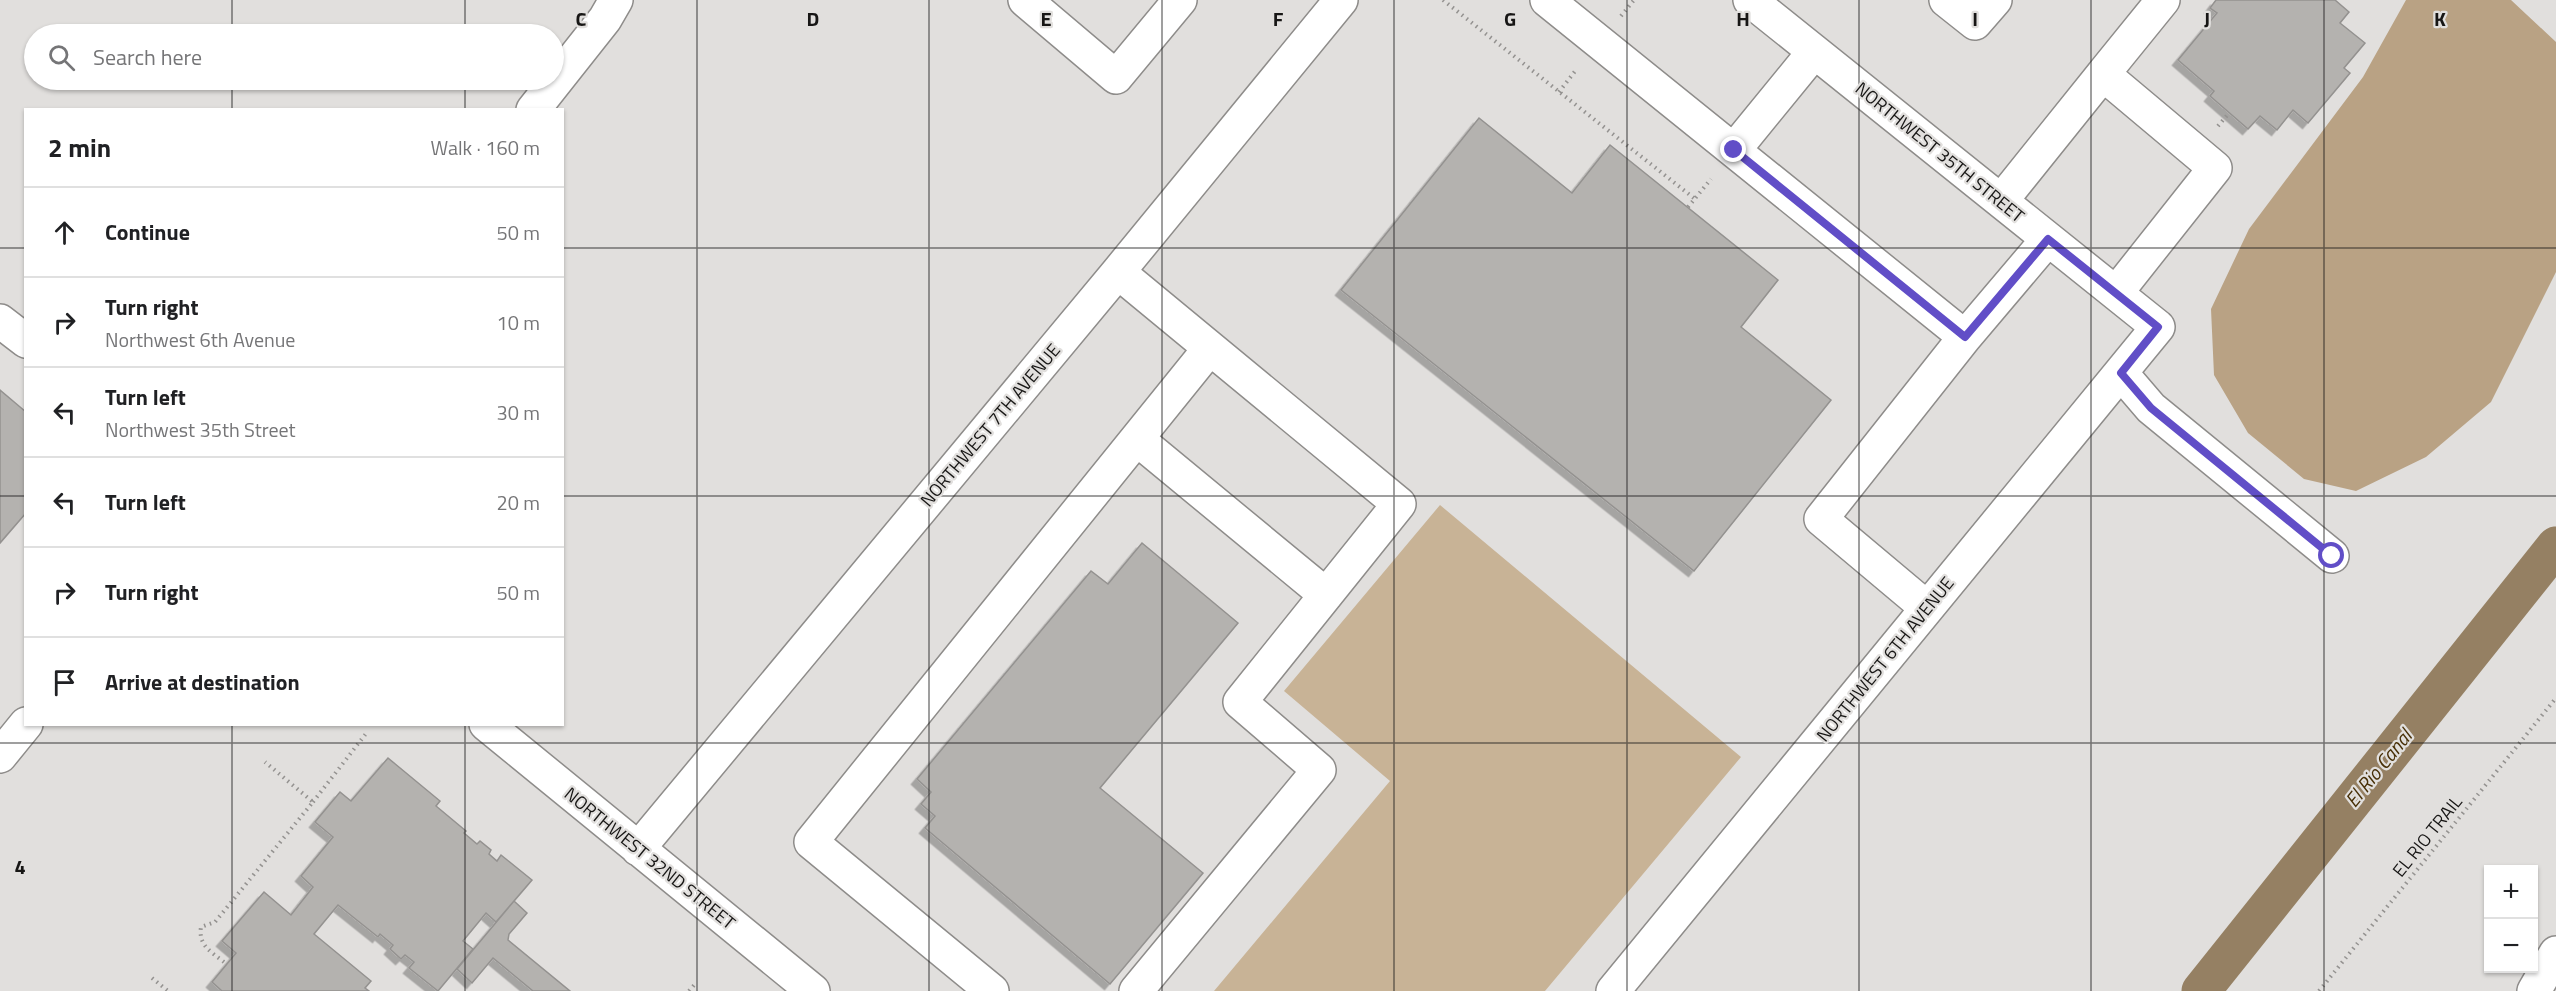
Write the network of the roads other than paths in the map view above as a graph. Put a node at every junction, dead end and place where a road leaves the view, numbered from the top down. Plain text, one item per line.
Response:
1 (616, 0) edge
2 (1025, 0) edge
3 (1179, 0) edge
4 (1341, 0) edge
5 (1547, 0) edge
6 (1750, 0) edge
7 (1947, 0) edge
8 (1995, 0) edge
9 (2163, 0) edge
10 (1814, 52) junction
11 (564, 71) edge
12 (2103, 74) junction
13 (549, 90) edge
14 (535, 108) edge
15 (1734, 150) junction
16 (2001, 201) junction
17 (2048, 239) junction
18 (1118, 272) junction
19 (2116, 293) junction
20 (0, 321) edge
21 (2158, 327) joint
22 (1965, 337) junction
23 (24, 339) edge
24 (1210, 348) junction
25 (2121, 373) junction
26 (1137, 438) junction
27 (2332, 556) dead end
28 (1326, 595) junction
29 (1927, 608) junction
30 (24, 726) edge
31 (488, 726) edge
32 (0, 756) edge
33 (638, 849) junction
34 (2556, 954) edge
35 (813, 991) edge
36 (992, 991) edge
37 (1136, 991) edge
38 (1613, 991) edge
39 (2534, 991) edge

1 - 11 street
2 - 3 street
4 - 18 street, NORTHWEST 7TH AVENUE
5 - 15 street
6 - 10 street, NORTHWEST 35TH STREET
7 - 8 street
9 - 12 street
10 - 15 street
10 - 16 street, NORTHWEST 35TH STREET
12 - 16 street
12 - 19 street
13 - 14 street
15 - 22 street
16 - 17 street, NORTHWEST 35TH STREET
17 - 19 street, NORTHWEST 35TH STREET
17 - 22 street
18 - 24 street
18 - 33 street, NORTHWEST 7TH AVENUE
19 - 21 street, NORTHWEST 35TH STREET
20 - 23 street
21 - 25 street, NORTHWEST 6TH AVENUE
22 - 29 street
24 - 26 street
24 - 28 street
25 - 27 street
25 - 29 street, NORTHWEST 6TH AVENUE
26 - 28 street
26 - 36 street
28 - 37 street
29 - 38 street, NORTHWEST 6TH AVENUE
30 - 32 street
31 - 33 street, NORTHWEST 32ND STREET
33 - 35 street, NORTHWEST 32ND STREET
34 - 39 street

